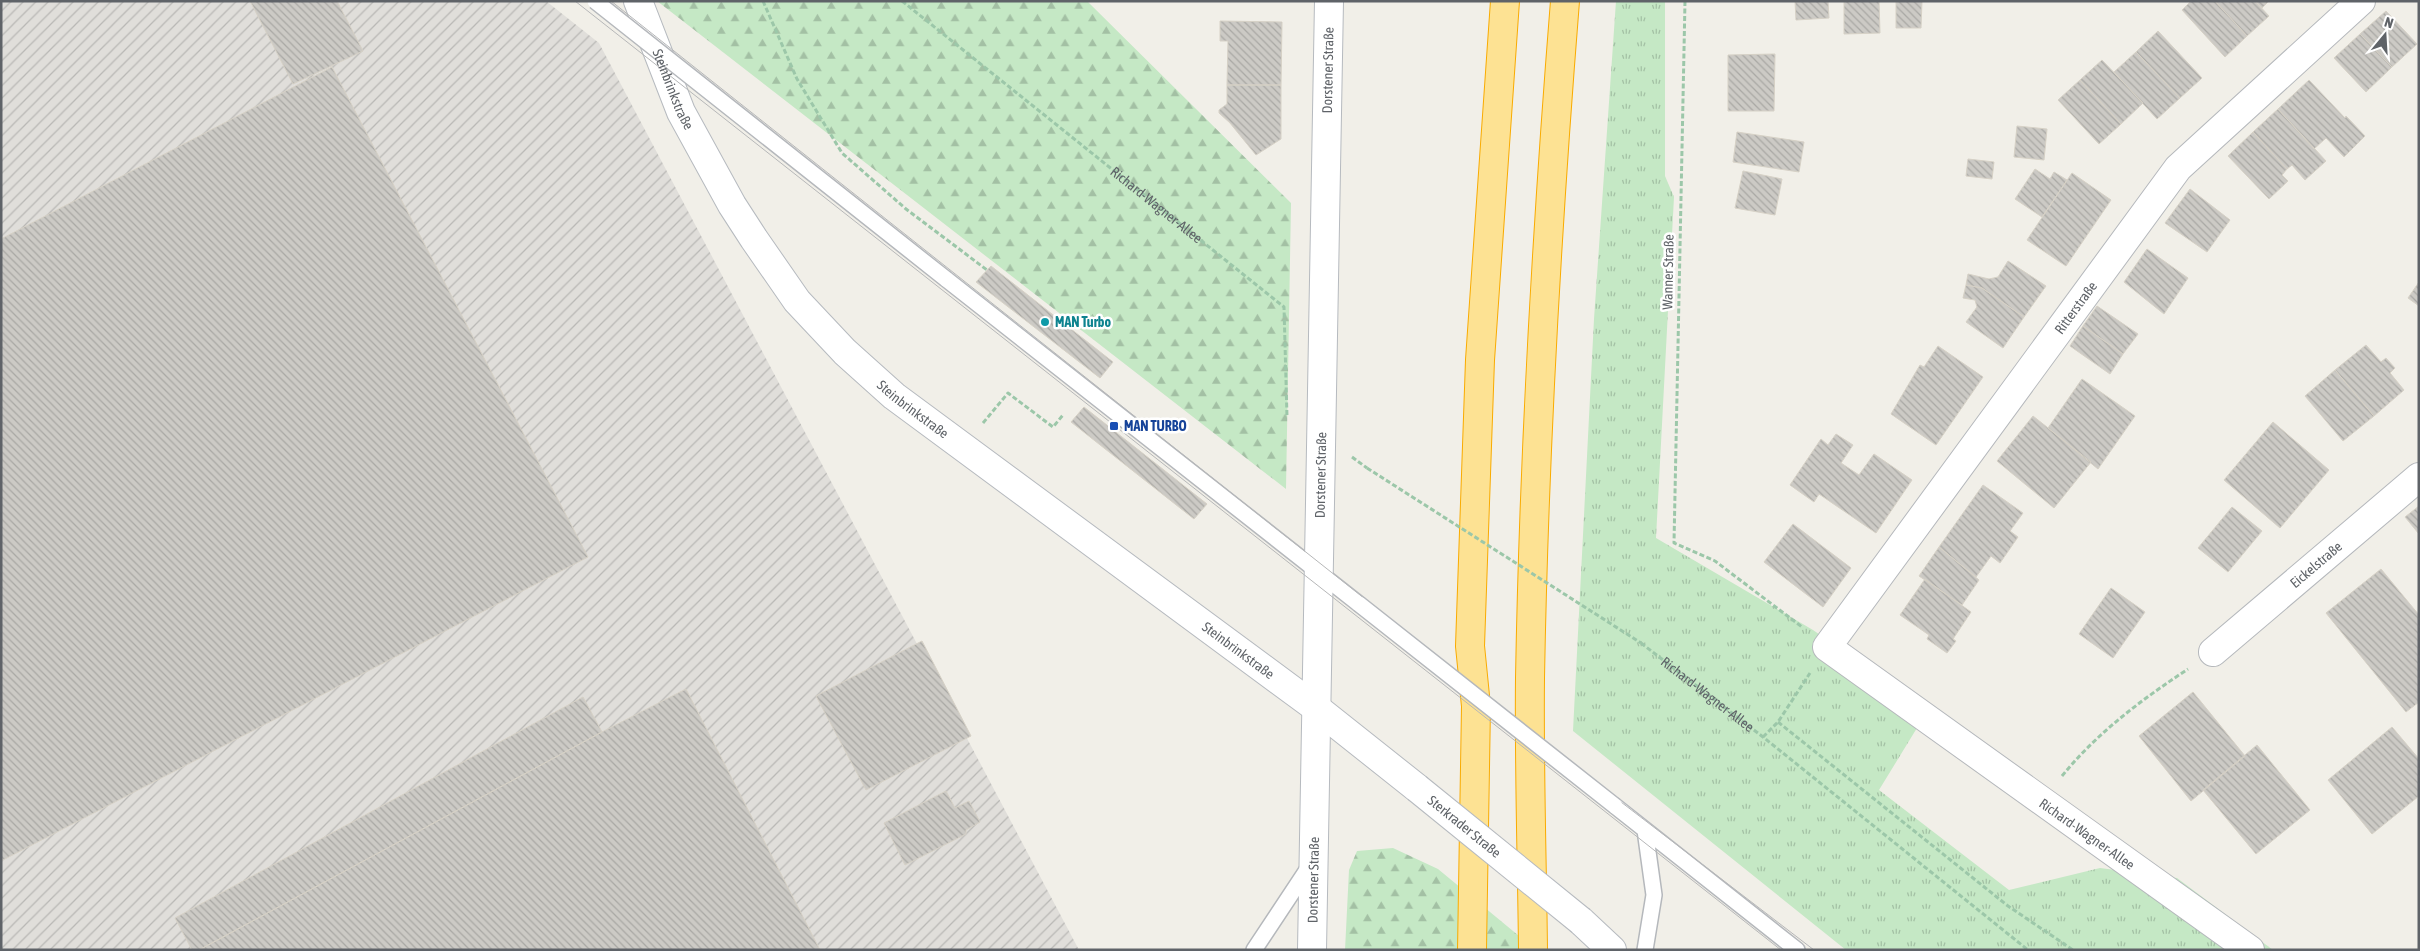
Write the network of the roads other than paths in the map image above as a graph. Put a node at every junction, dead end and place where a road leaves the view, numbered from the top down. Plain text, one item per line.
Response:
1 (595, 1) edge
2 (638, 1) edge
3 (1329, 1) edge
4 (1505, 1) edge
5 (1565, 1) edge
6 (2361, 1) edge
7 (2419, 477) edge
8 (1319, 571) junction
9 (1827, 647) joint
10 (2213, 652) road end
11 (1315, 706) junction
12 (1645, 830) junction
13 (1312, 863) junction
14 (1254, 950) edge
15 (1312, 950) edge
16 (1472, 950) edge
17 (1533, 950) edge
18 (1612, 950) edge
19 (1645, 950) edge
20 (1797, 950) edge
21 (2250, 950) edge

1 - 8 lane, bridge
2 - 11 street, Steinbrinkstraße
3 - 8 street, Dorstener Straße
4 - 16 highway
5 - 17 highway
6 - 9 street, Ritterstraße
7 - 10 street, Eickelstraße
8 - 11 street, Dorstener Straße
8 - 12 lane, bridge
9 - 21 street, Richard-Wagner-Allee
11 - 13 street, Dorstener Straße
11 - 18 street, Sterkrader Straße, bridge
12 - 19 lane
12 - 20 lane
13 - 14 lane
13 - 15 street, Dorstener Straße

